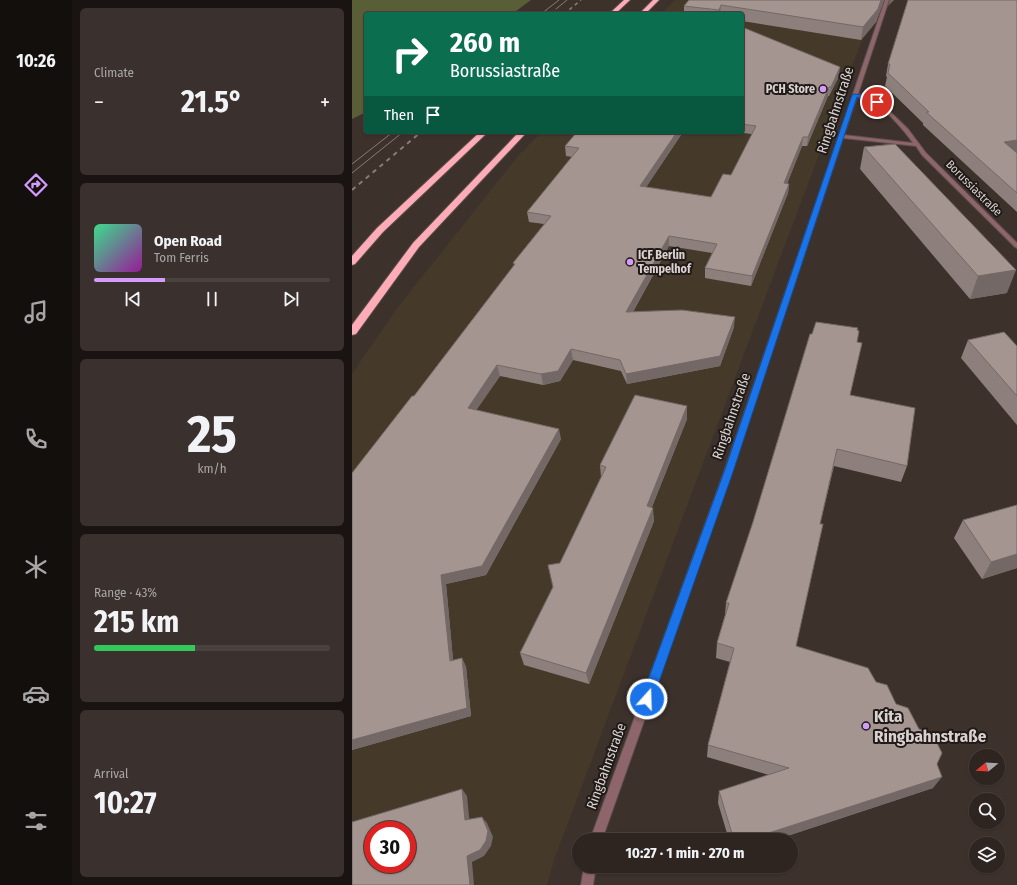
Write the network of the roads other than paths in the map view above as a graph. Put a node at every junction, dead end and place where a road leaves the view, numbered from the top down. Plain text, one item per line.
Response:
1 (627, 0) edge
2 (656, 0) edge
3 (887, 0) edge
4 (614, 12) edge
5 (644, 12) edge
6 (855, 95) junction
7 (482, 134) edge
8 (521, 134) edge
9 (842, 136) junction
10 (917, 145) junction
11 (1017, 246) edge
12 (352, 262) edge
13 (352, 332) edge
14 (599, 833) edge
15 (589, 873) edge
16 (587, 885) edge

1 - 4 highway
2 - 5 highway
3 - 6 street, Ringbahnstraße
6 - 9 street, Ringbahnstraße
6 - 10 street, Borussiastraße
7 - 12 highway
8 - 13 highway
9 - 10 street
9 - 14 street, Ringbahnstraße
10 - 11 street, Borussiastraße
15 - 16 street

